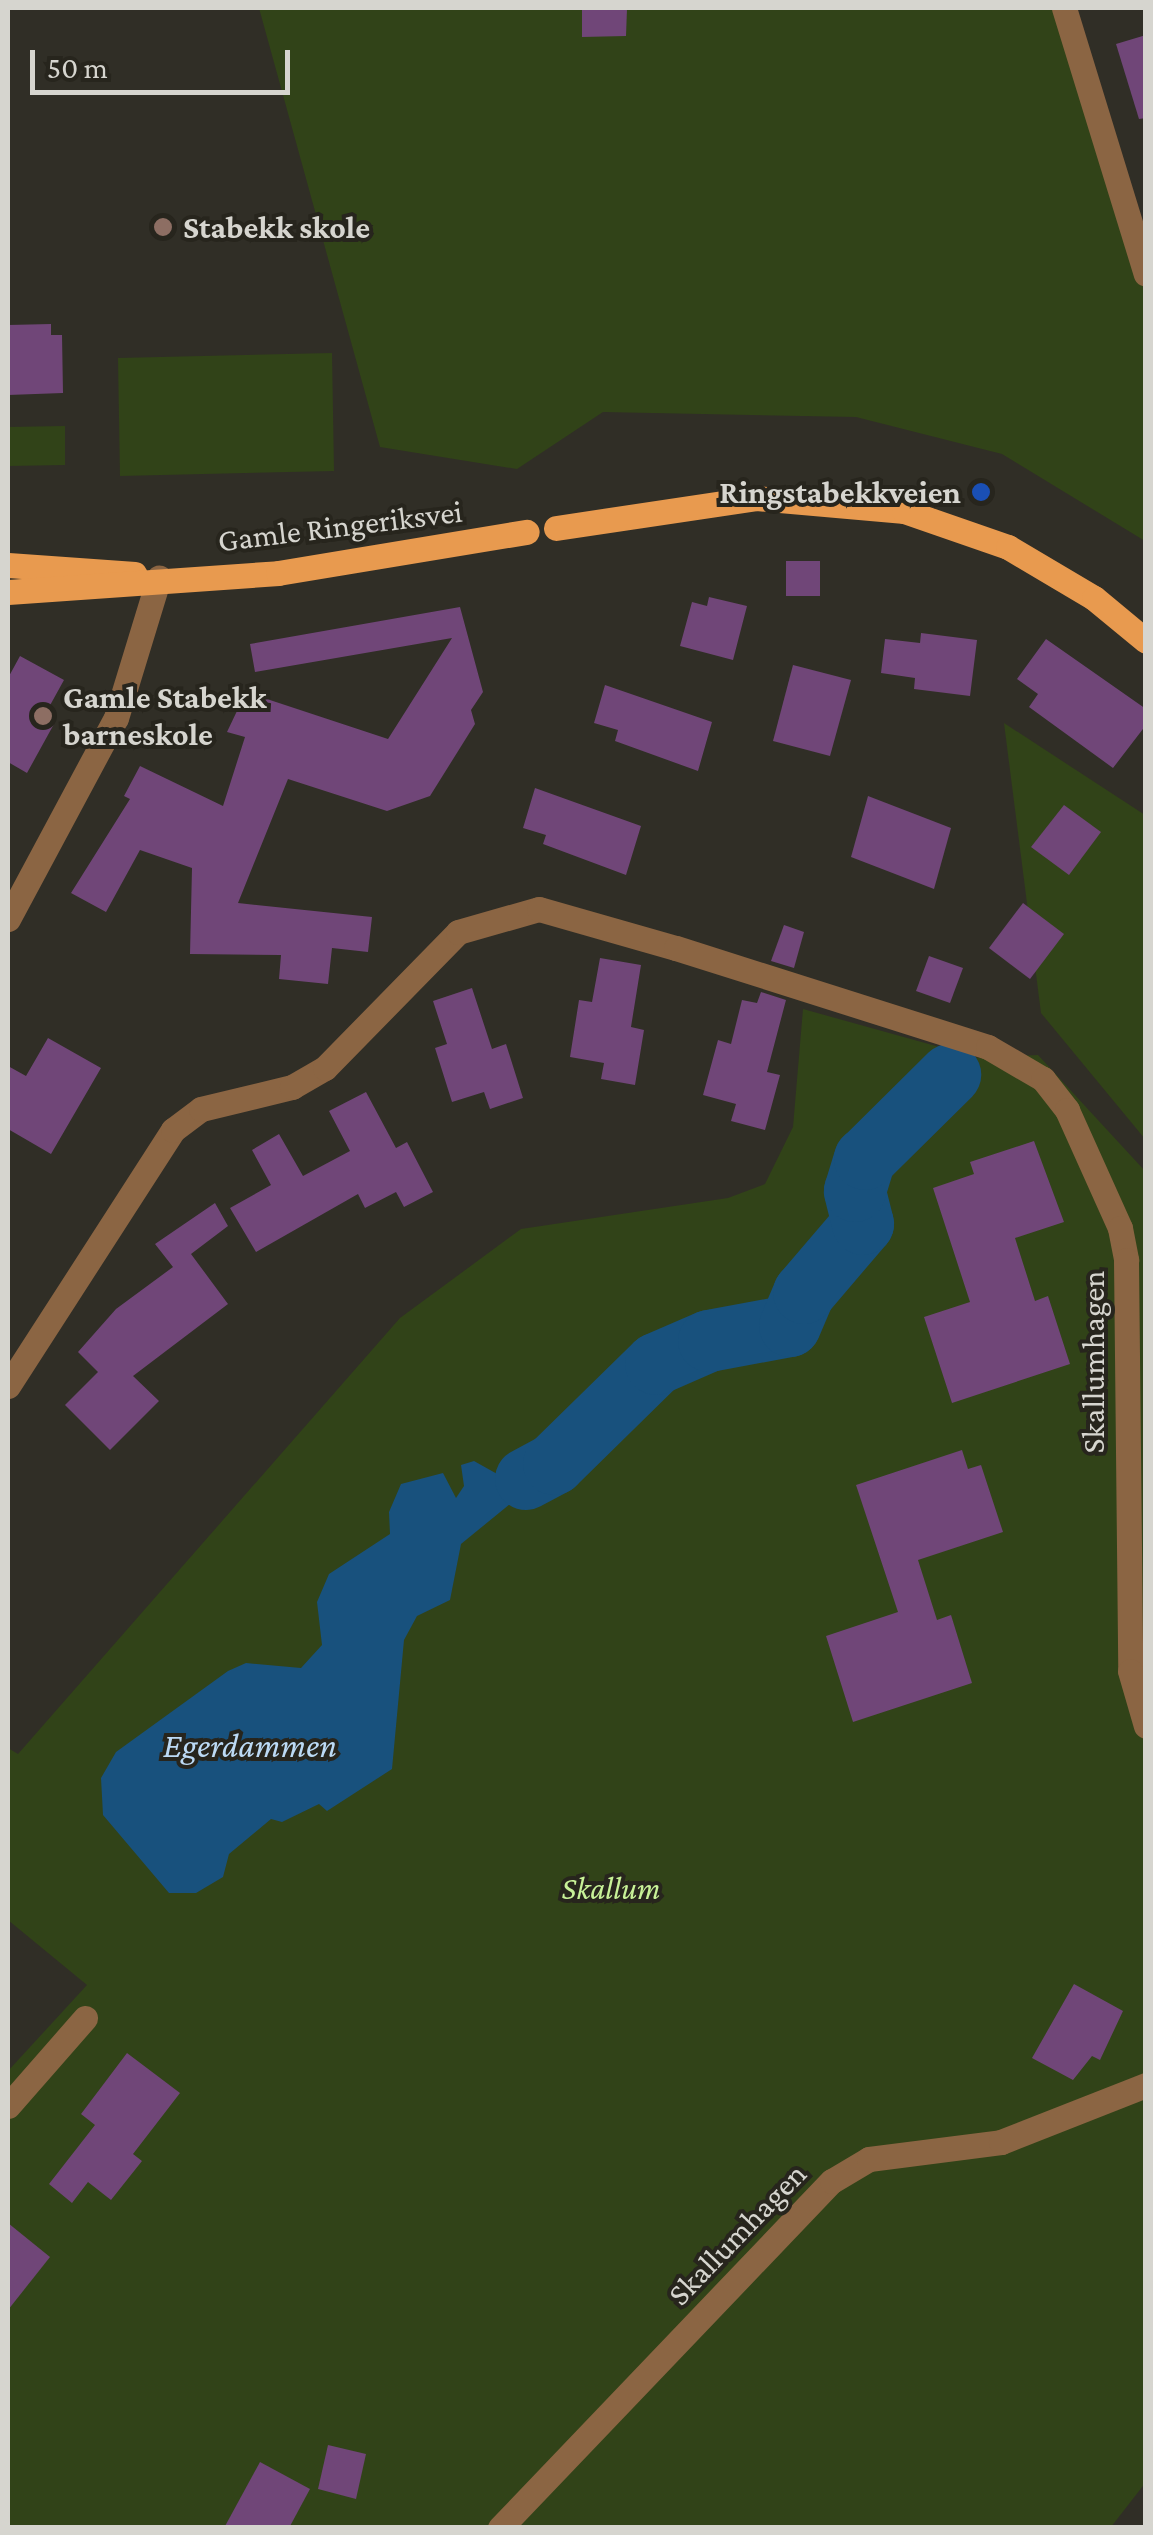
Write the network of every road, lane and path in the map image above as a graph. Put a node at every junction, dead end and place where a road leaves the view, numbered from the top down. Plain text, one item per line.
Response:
1 (1064, 8) edge
2 (1146, 274) edge
3 (556, 528) dead end
4 (527, 532) dead end
5 (8, 565) edge
6 (159, 577) junction
7 (8, 592) edge
8 (1146, 642) edge
9 (8, 918) edge
10 (8, 1386) edge
11 (1146, 1726) edge
12 (85, 2018) dead end
13 (1146, 2086) edge
14 (8, 2106) edge
15 (500, 2528) edge

1 - 2 street
3 - 8 main road
4 - 6 main road, Gamle Ringeriksvei
5 - 6 main road, Gamle Ringeriksvei
6 - 7 main road, Gamle Ringeriksvei
6 - 9 street
10 - 11 street, Skallumhagen
12 - 14 street
13 - 15 street, Skallumhagen

